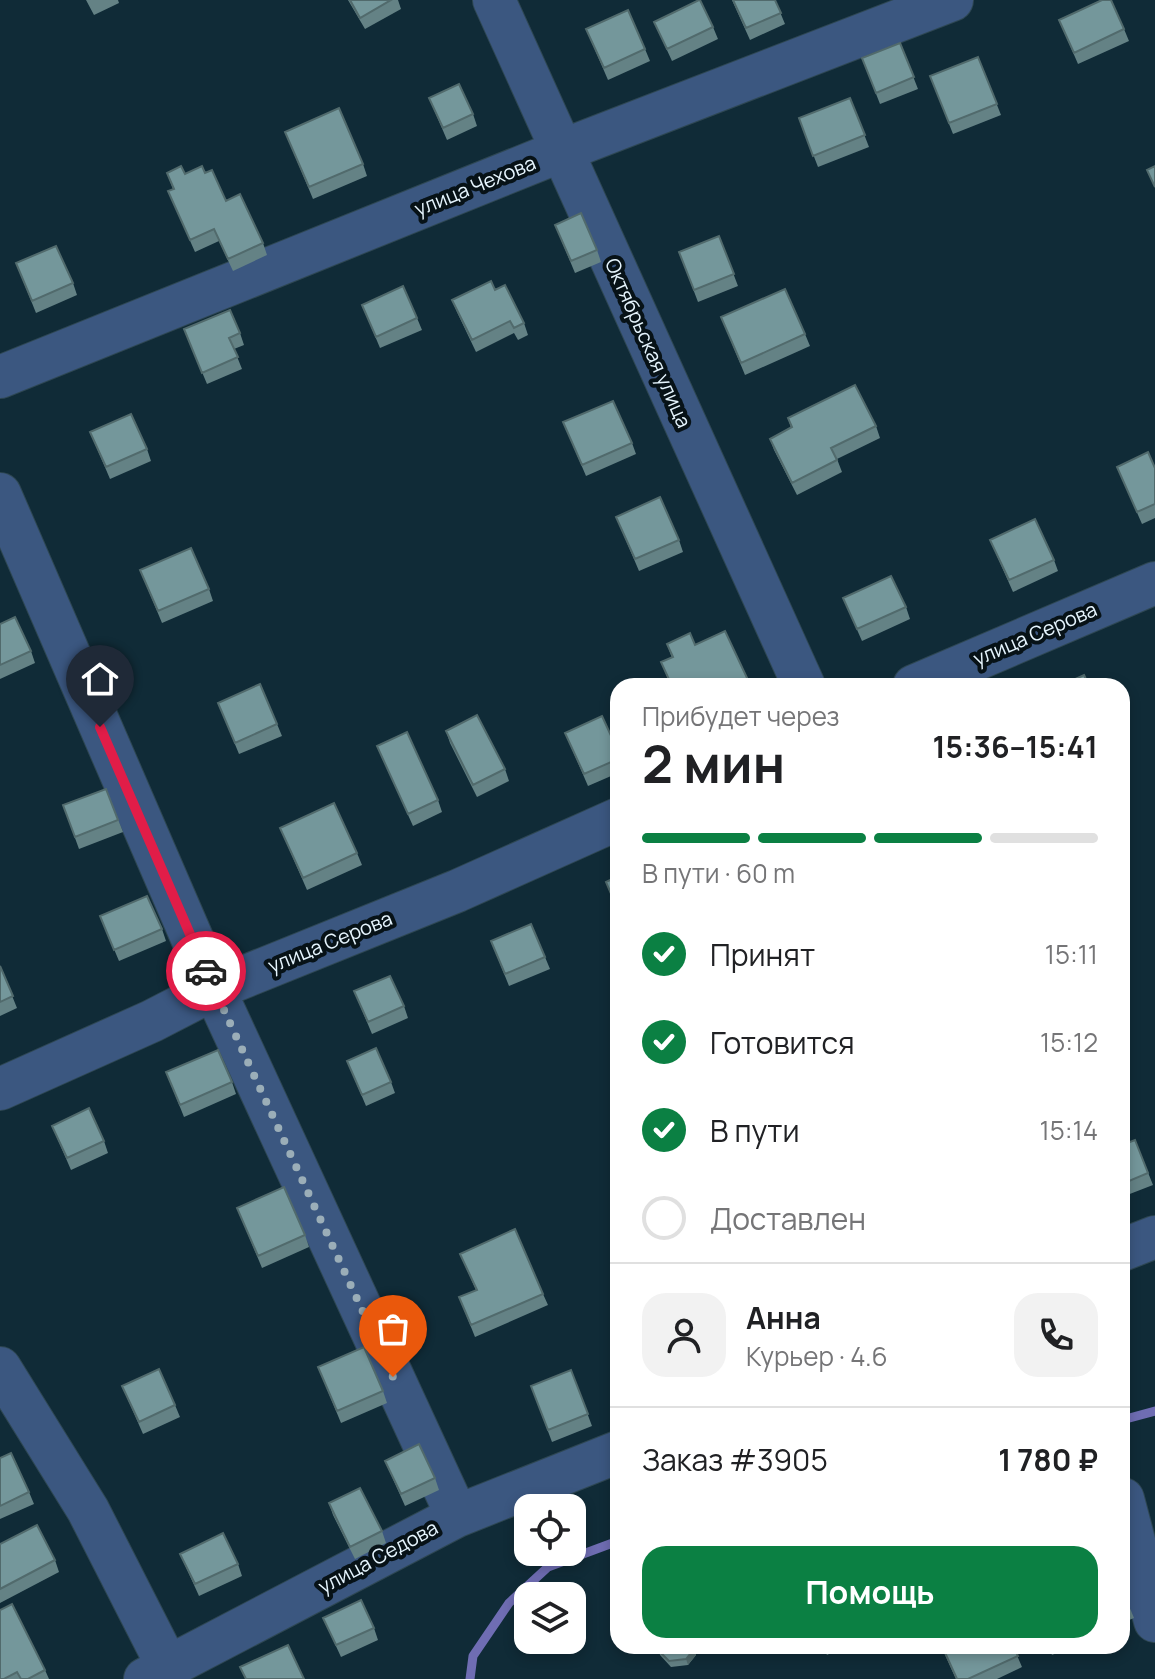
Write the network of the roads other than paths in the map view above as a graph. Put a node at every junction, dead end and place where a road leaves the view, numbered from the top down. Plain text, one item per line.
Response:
1 (494, 0) edge
2 (952, 0) edge
3 (561, 151) junction
4 (0, 377) edge
5 (0, 494) edge
6 (1155, 583) edge
7 (800, 678) edge
8 (933, 678) edge
9 (610, 823) edge
10 (214, 989) junction
11 (0, 1089) edge
12 (1155, 1237) edge
13 (1130, 1247) edge
14 (0, 1368) edge
15 (610, 1455) edge
16 (457, 1516) junction
17 (1130, 1526) edge
18 (1155, 1621) edge
19 (156, 1673) edge

1 - 3 street, Октябрьская улица
2 - 3 street, улица Чехова
3 - 4 street, улица Чехова
3 - 7 street, Октябрьская улица
5 - 10 street
6 - 8 street, улица Серова
9 - 10 street, улица Серова
10 - 11 street, улица Серова
10 - 16 street
12 - 13 street
14 - 19 street
15 - 16 street, улица Седова
16 - 19 street, улица Седова
17 - 18 street

